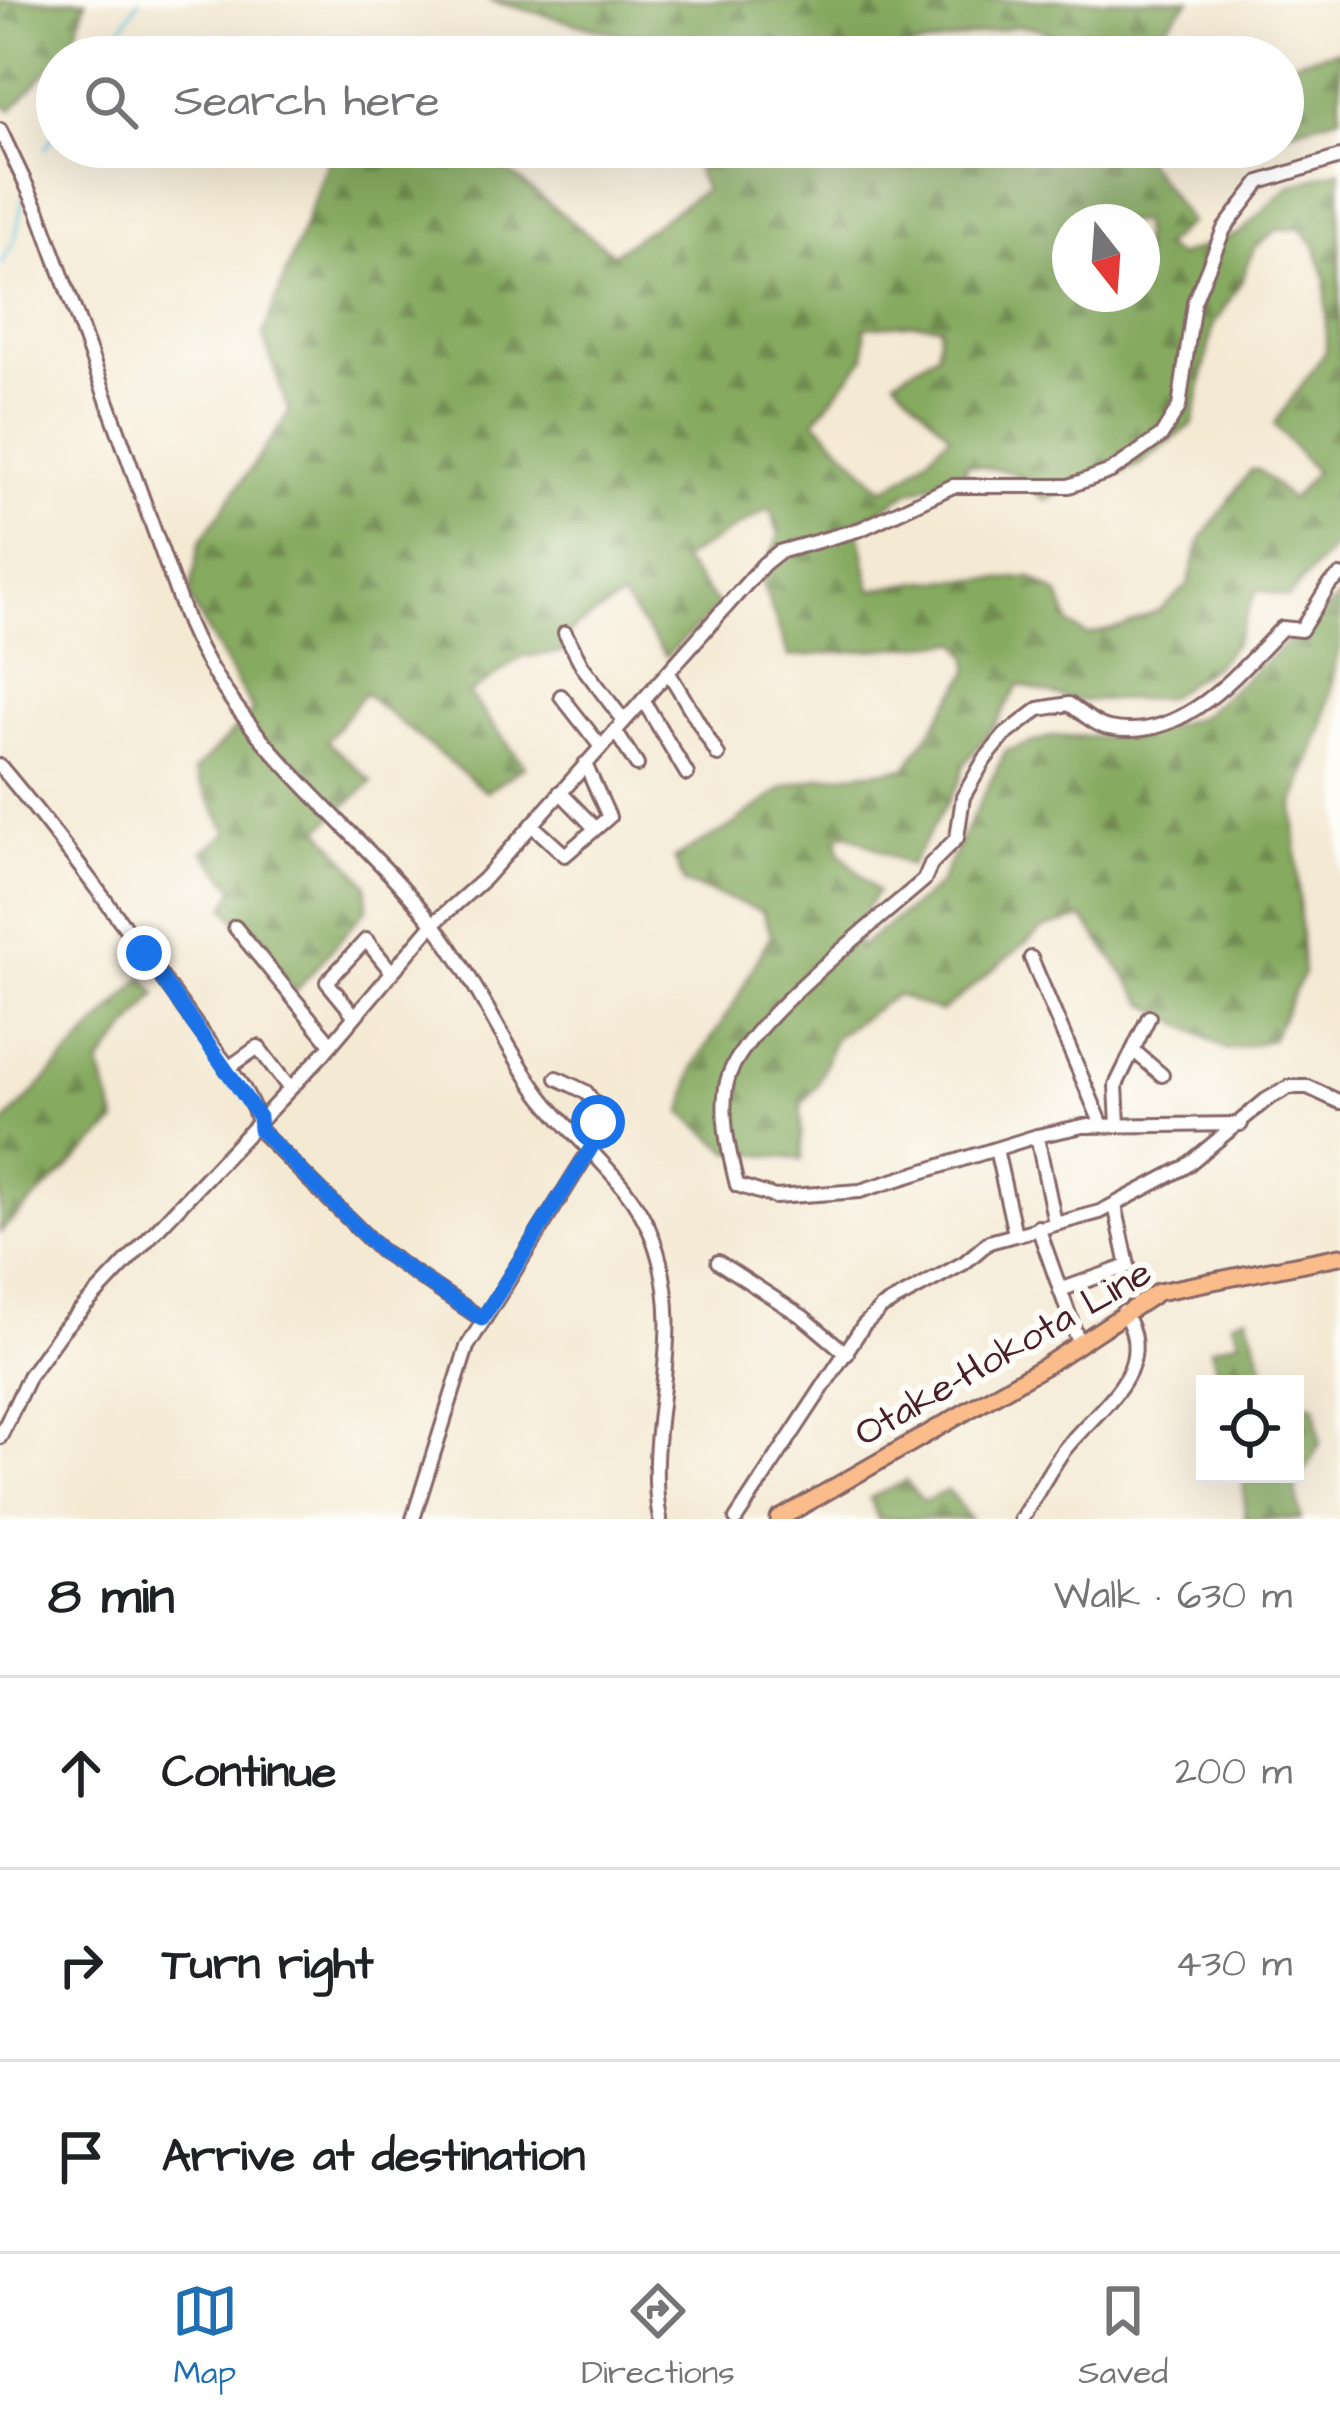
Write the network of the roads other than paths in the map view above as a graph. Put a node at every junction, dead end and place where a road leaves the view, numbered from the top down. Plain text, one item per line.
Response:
1 (0, 130) edge
2 (1340, 158) edge
3 (1340, 576) edge
4 (566, 633) dead end
5 (669, 673) junction
6 (561, 695) dead end
7 (644, 700) junction
8 (619, 726) junction
9 (601, 747) junction
10 (718, 755) dead end
11 (585, 764) junction
12 (637, 765) dead end
13 (0, 766) edge
14 (687, 774) dead end
15 (560, 792) junction
16 (532, 825) junction
17 (596, 828) junction
18 (434, 924) junction
19 (235, 927) dead end
20 (1031, 958) dead end
21 (392, 971) junction
22 (354, 1015) junction
23 (1149, 1017) dead end
24 (331, 1044) junction
25 (1133, 1050) junction
26 (227, 1069) junction
27 (1162, 1075) dead end
28 (556, 1078) dead end
29 (290, 1089) junction
30 (1340, 1102) edge
31 (258, 1124) junction
32 (1241, 1124) junction
33 (1102, 1125) junction
34 (1118, 1125) junction
35 (1037, 1136) junction
36 (591, 1148) junction
37 (996, 1150) junction
38 (1115, 1205) junction
39 (1054, 1223) junction
40 (1038, 1227) junction
41 (1015, 1234) junction
42 (1340, 1256) edge
43 (718, 1262) dead end
44 (1060, 1290) junction
45 (1123, 1312) junction
46 (482, 1319) junction
47 (1078, 1343) junction
48 (847, 1354) junction
49 (0, 1437) edge
50 (413, 1519) edge
51 (660, 1519) edge
52 (736, 1519) edge
53 (779, 1519) edge
54 (1022, 1519) edge

1 - 18 street
2 - 5 street
3 - 37 street
4 - 8 street
5 - 7 street
5 - 10 street
6 - 9 street
7 - 8 street
7 - 14 street
8 - 9 street
8 - 12 street
9 - 11 street
11 - 15 street
11 - 17 street
13 - 26 street
15 - 16 street
15 - 17 street
16 - 17 street
16 - 18 street
18 - 21 street
18 - 36 street
19 - 24 street
20 - 33 street
21 - 22 street
21 - 22 street
22 - 24 street
23 - 25 street
24 - 29 street
25 - 27 street
25 - 34 street
26 - 29 street
26 - 31 street
28 - 36 street
29 - 31 street
30 - 32 street
31 - 46 street
31 - 49 street
32 - 34 street
32 - 38 street
33 - 34 street
33 - 35 street
35 - 37 street
35 - 39 street
36 - 46 street
36 - 51 street
37 - 41 street
38 - 39 street
38 - 44 street
39 - 40 street
40 - 41 street
40 - 44 street
41 - 48 street
42 - 45 main road, Otake-Hokota Line
43 - 48 street
44 - 47 street
45 - 47 main road, Otake-Hokota Line
45 - 54 street
46 - 50 street
47 - 53 main road, Otake-Hokota Line
48 - 52 street

